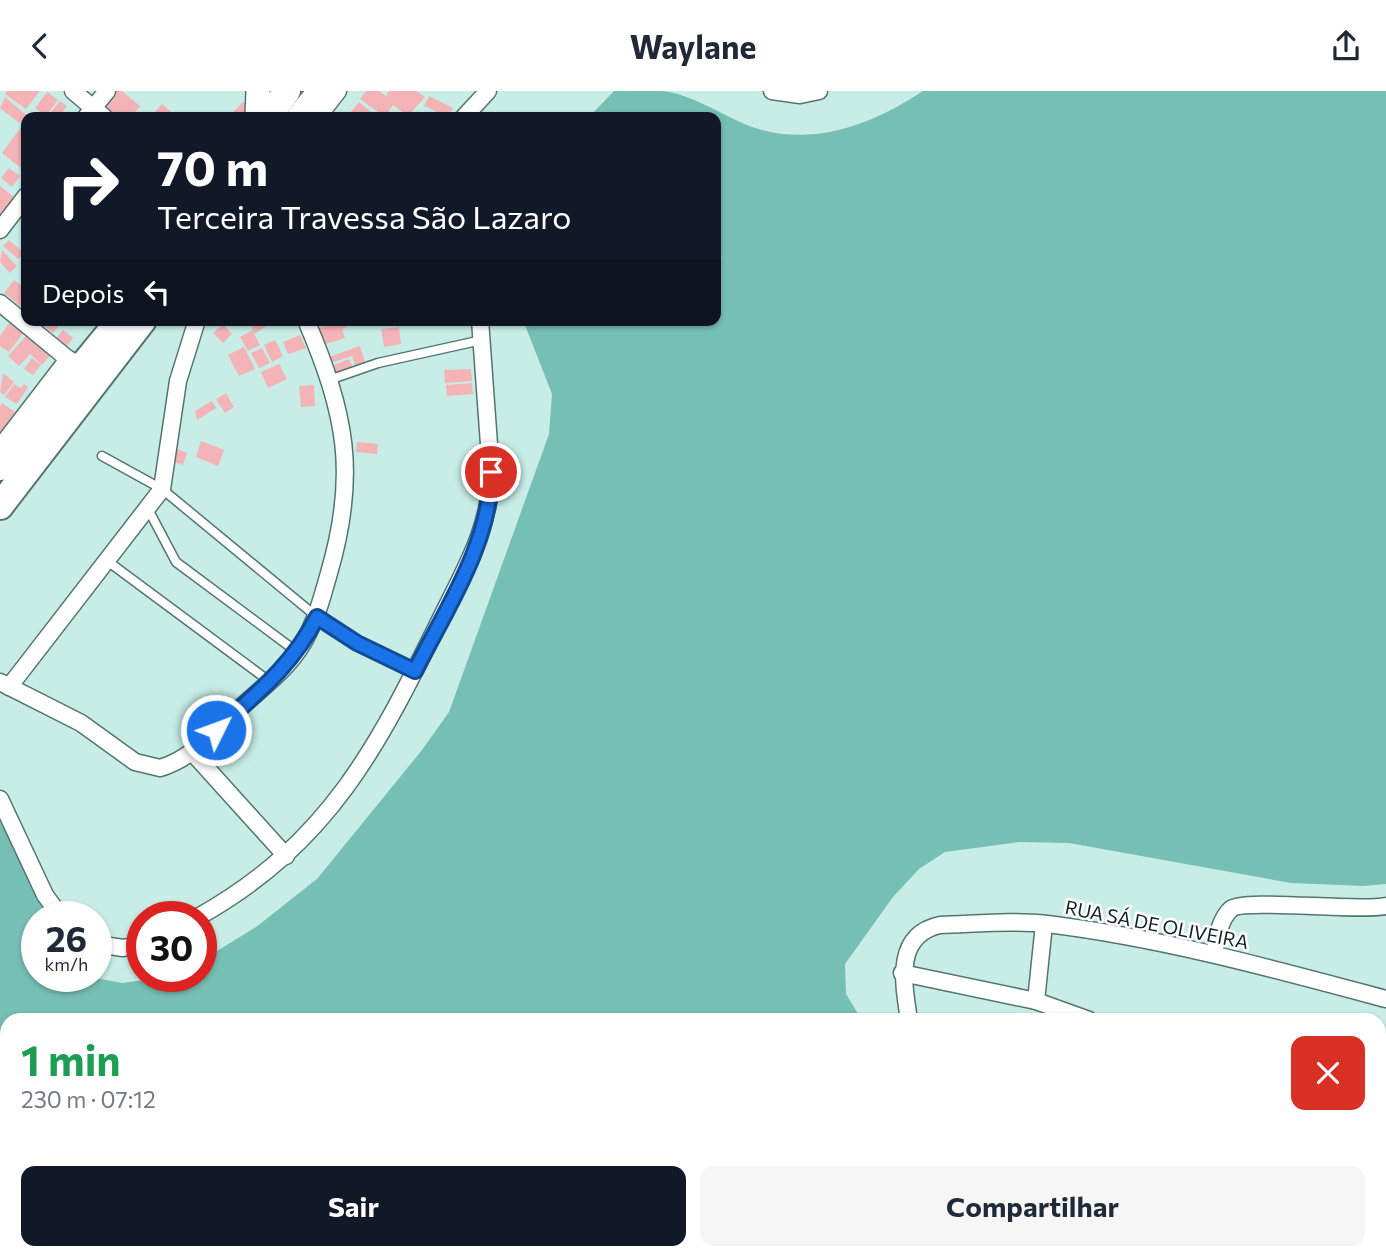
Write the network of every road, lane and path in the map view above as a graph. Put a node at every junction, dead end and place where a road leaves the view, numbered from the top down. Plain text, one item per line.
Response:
1 (73, 91) edge
2 (107, 91) edge
3 (258, 91) edge
4 (338, 91) edge
5 (488, 91) edge
6 (772, 91) edge
7 (818, 91) edge
8 (305, 102) edge
9 (93, 112) edge
10 (96, 112) edge
11 (257, 112) edge
12 (280, 112) edge
13 (469, 112) edge
14 (21, 203) edge
15 (0, 230) edge
16 (0, 303) edge
17 (21, 320) edge
18 (29, 326) edge
19 (114, 326) edge
20 (138, 326) edge
21 (195, 326) edge
22 (308, 326) edge
23 (481, 326) edge
24 (482, 340) junction
25 (75, 362) junction
26 (329, 380) junction
27 (102, 456) dead end
28 (2, 464) edge
29 (162, 489) junction
30 (0, 506) edge
31 (148, 509) junction
32 (106, 560) junction
33 (317, 617) junction
34 (297, 652) junction
35 (415, 671) junction
36 (269, 681) junction
37 (4, 684) edge
38 (192, 751) junction
39 (0, 799) edge
40 (286, 856) junction
41 (50, 901) edge
42 (217, 904) edge
43 (1386, 906) edge
44 (1045, 924) junction
45 (1214, 954) junction
46 (902, 973) junction
47 (1386, 999) edge
48 (1036, 1001) junction
49 (908, 1013) edge
50 (1069, 1013) edge

1 - 9 street
2 - 10 street
3 - 11 main road
4 - 8 street
5 - 13 street
6 - 7 street
8 - 12 main road
14 - 15 street
16 - 17 street
18 - 25 street
19 - 25 main road
20 - 30 main road
21 - 29 street
22 - 26 street
23 - 24 street
24 - 26 lane
24 - 35 street
25 - 28 main road
26 - 33 street
27 - 29 lane
29 - 31 street
29 - 33 lane
31 - 32 street
31 - 34 lane
32 - 36 lane
32 - 37 street
33 - 34 street
33 - 35 lane
34 - 36 street
35 - 40 street
36 - 38 street
37 - 38 street
38 - 40 street
39 - 41 street
40 - 42 street
43 - 45 street
44 - 45 street, RUA SÁ DE OLIVEIRA
44 - 46 street, RUA SÁ DE OLIVEIRA
44 - 48 street
45 - 47 street, RUA SÁ DE OLIVEIRA
46 - 48 street
46 - 49 street
48 - 50 street

